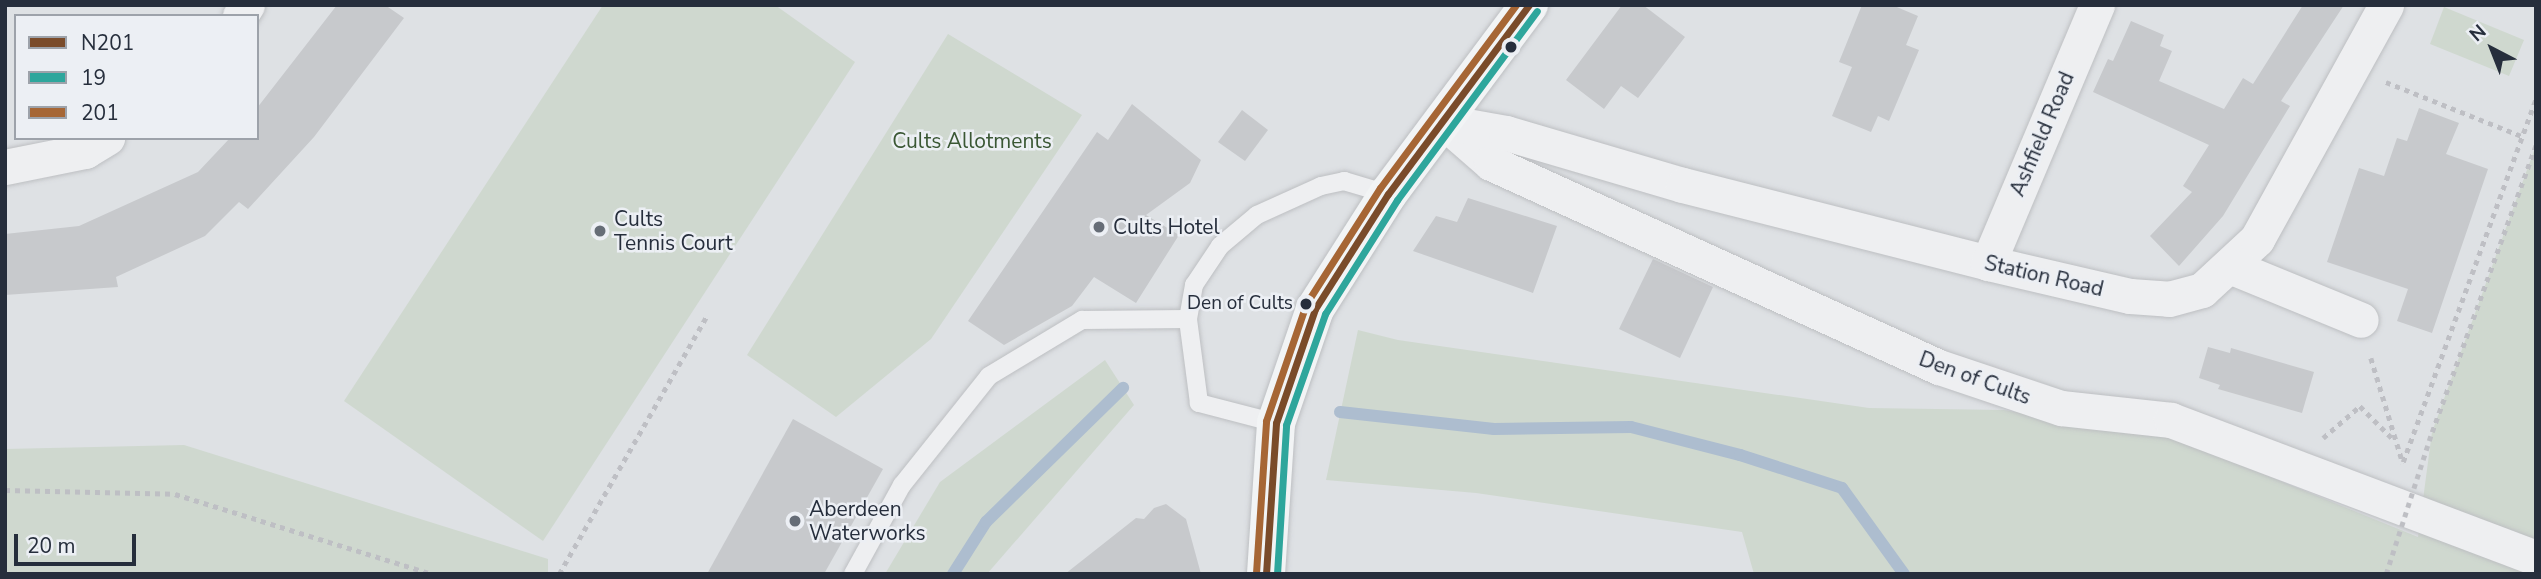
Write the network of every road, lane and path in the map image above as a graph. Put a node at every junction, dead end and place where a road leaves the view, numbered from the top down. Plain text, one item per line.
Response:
1 (1529, 5) edge
2 (2097, 5) edge
3 (2386, 5) edge
4 (2351, 69) junction
5 (2536, 99) edge
6 (1444, 122) junction
7 (2522, 136) junction
8 (104, 140) edge
9 (2536, 145) edge
10 (5, 167) edge
11 (1388, 194) junction
12 (1988, 263) junction
13 (2232, 267) junction
14 (706, 317) dead end
15 (1188, 319) junction
16 (2361, 320) joint
17 (1276, 423) junction
18 (2403, 462) dead end
19 (2288, 468) junction
20 (5, 490) edge
21 (2536, 558) edge
22 (432, 574) edge
23 (559, 574) edge
24 (853, 574) edge
25 (1266, 574) edge
26 (2386, 574) edge

1 - 6 main road
2 - 12 street, Ashfield Road
3 - 4 street, Station Road
4 - 7 path
4 - 13 street, Station Road
5 - 7 path
6 - 11 main road
6 - 12 street, Station Road
6 - 19 street, Den of Cults
7 - 18 path
8 - 10 street
9 - 26 path, bridge
11 - 15 lane
11 - 17 main road
12 - 13 street, Station Road
13 - 16 street
14 - 23 path
15 - 17 lane
15 - 24 lane
16 - 19 path
17 - 25 main road
19 - 21 street, Den of Cults
20 - 22 path

